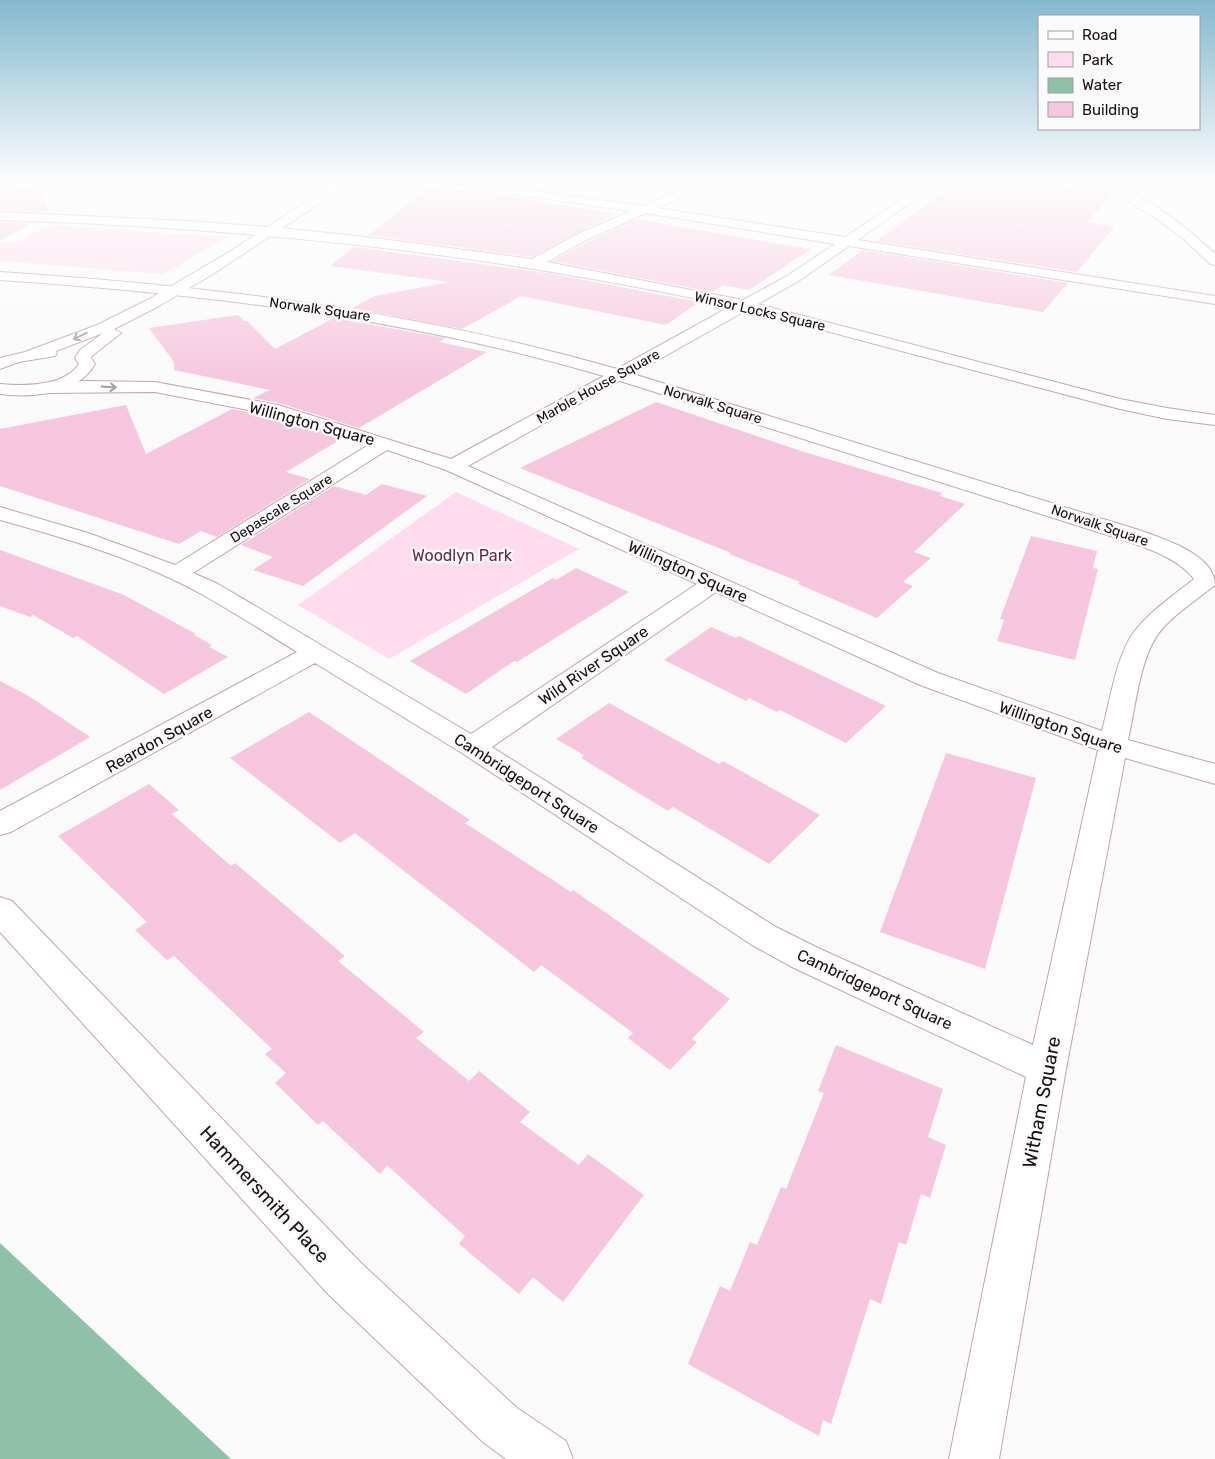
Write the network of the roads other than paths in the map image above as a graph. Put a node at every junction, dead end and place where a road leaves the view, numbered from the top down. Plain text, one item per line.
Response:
1 (243, 249) edge
2 (434, 249) edge
3 (560, 249) edge
4 (837, 249) edge
5 (899, 249) edge
6 (1204, 249) edge
7 (1215, 261) edge
8 (532, 264) junction
9 (0, 276) edge
10 (172, 291) junction
11 (1215, 300) edge
12 (745, 305) junction
13 (125, 318) junction
14 (27, 356) junction
15 (0, 358) edge
16 (86, 362) junction
17 (0, 364) edge
18 (619, 374) junction
19 (155, 387) junction
20 (0, 389) edge
21 (38, 389) junction
22 (0, 402) edge
23 (1215, 420) edge
24 (385, 443) junction
25 (453, 466) junction
26 (0, 513) edge
27 (177, 573) junction
28 (714, 583) junction
29 (316, 652) junction
30 (1113, 745) junction
31 (472, 747) junction
32 (1215, 774) edge
33 (0, 824) edge
34 (0, 910) edge
35 (1048, 1069) junction
36 (548, 1459) edge
37 (974, 1459) edge

1 - 10 street
2 - 8 street, Winsor Locks Square
3 - 8 street
4 - 12 street, Marble House Square
5 - 11 street
6 - 7 street
8 - 12 street, Winsor Locks Square
9 - 10 street, Norwalk Square
10 - 13 street
10 - 18 street, Norwalk Square
12 - 18 street, Marble House Square
12 - 23 street, Winsor Locks Square
13 -> 14 street
13 - 16 street
14 - 15 street
14 - 16 street, Willington Square
14 - 17 street
16 - 19 street, Willington Square
16 - 21 street
18 - 25 street, Marble House Square
18 - 30 street, Norwalk Square
21 -> 19 street, Willington Square
19 - 24 street, Willington Square
20 - 21 street, Willington Square
21 - 22 street
24 - 25 street, Willington Square
24 - 27 street, Depascale Square
25 - 28 street, Willington Square
26 - 27 street, Cambridgeport Square
27 - 29 street, Cambridgeport Square
28 - 30 street, Willington Square
28 - 31 street, Wild River Square
29 - 31 street, Cambridgeport Square
29 - 33 street, Reardon Square
30 - 32 street, Willington Square
30 - 35 street, Witham Square
31 - 35 street, Cambridgeport Square
34 - 36 street, Hammersmith Place
35 - 37 street, Witham Square

